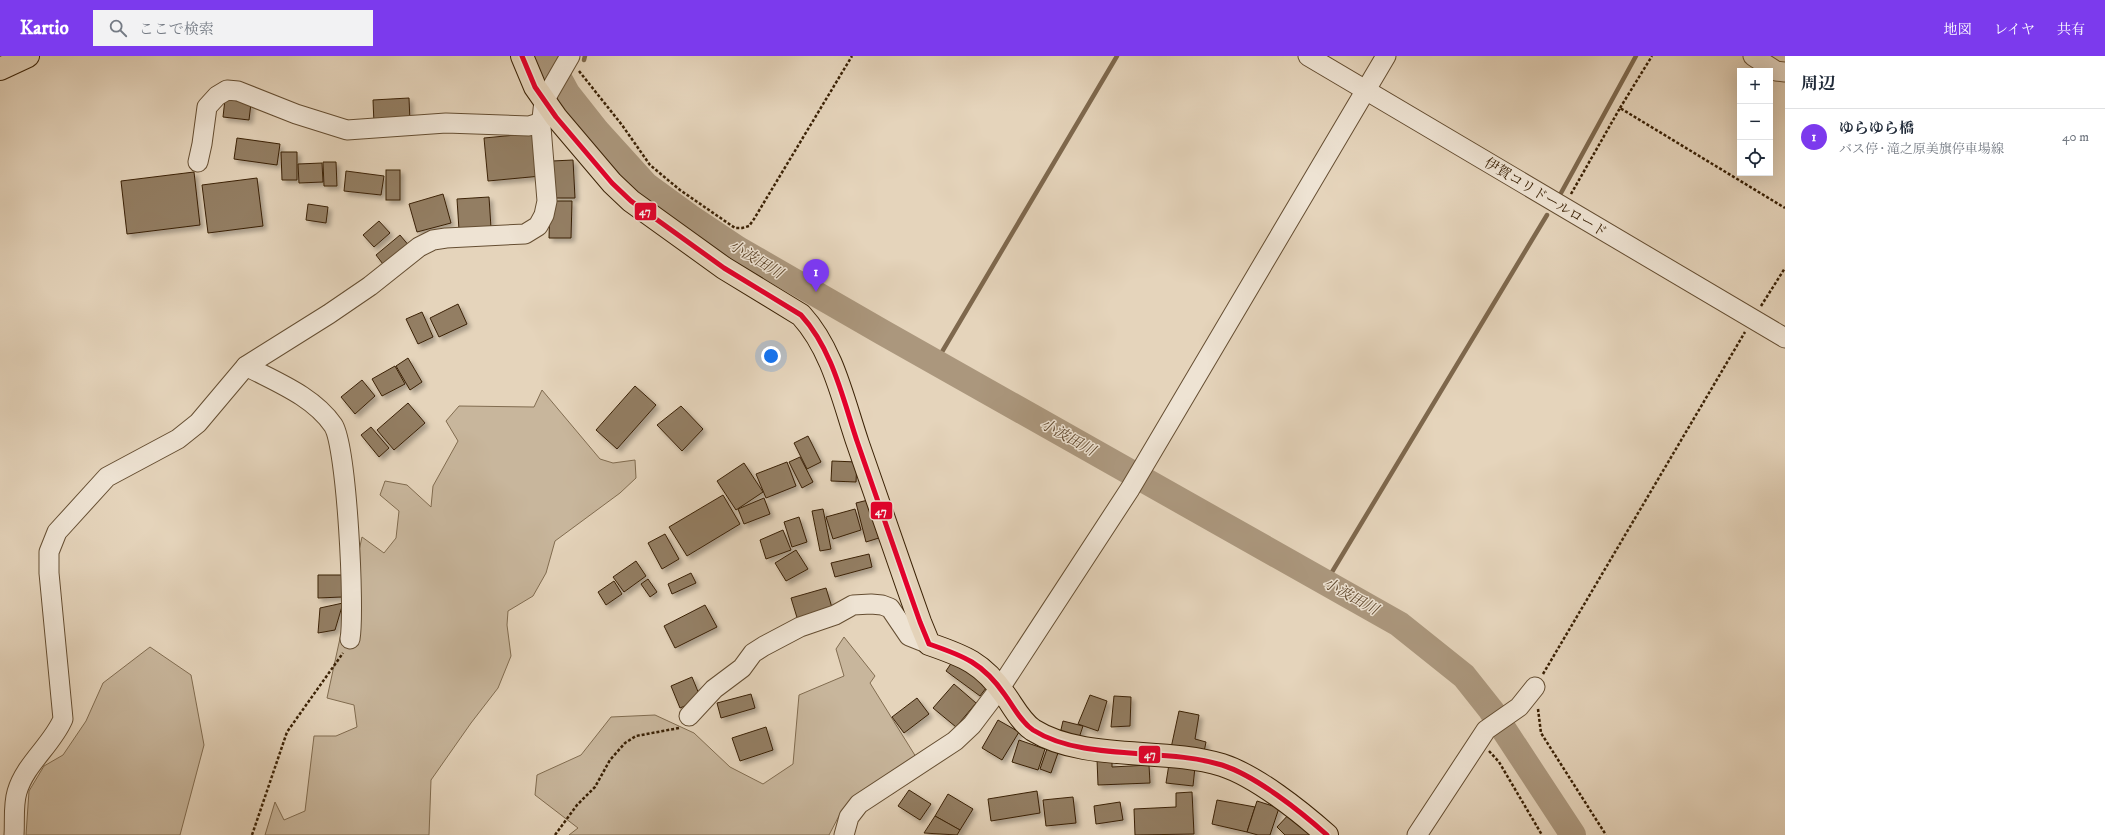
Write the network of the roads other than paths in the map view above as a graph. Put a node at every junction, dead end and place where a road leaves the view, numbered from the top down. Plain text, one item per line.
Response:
1 (28, 56) edge
2 (522, 56) edge
3 (1308, 56) edge
4 (1386, 56) edge
5 (1753, 56) edge
6 (568, 60) edge
7 (0, 69) edge
8 (1785, 72) edge
9 (1365, 90) junction
10 (548, 94) junction
11 (542, 122) junction
12 (198, 162) dead end
13 (1785, 338) edge
14 (246, 366) junction
15 (350, 639) road end
16 (929, 644) junction
17 (1535, 687) road end
18 (1000, 688) junction
19 (689, 716) road end
20 (14, 835) edge
21 (844, 835) edge
22 (1327, 835) edge
23 (1417, 835) edge

1 - 7 main road
2 - 10 main road
3 - 9 street, 伊賀コリドールロード
4 - 9 street
5 - 8 street
6 - 10 street
9 - 13 street, 伊賀コリドールロード
9 - 18 street
10 - 11 street
10 - 16 main road
11 - 12 street
11 - 14 street
14 - 15 street
14 - 20 street
16 - 18 main road
16 - 19 street
17 - 23 street
18 - 21 street
18 - 22 main road

